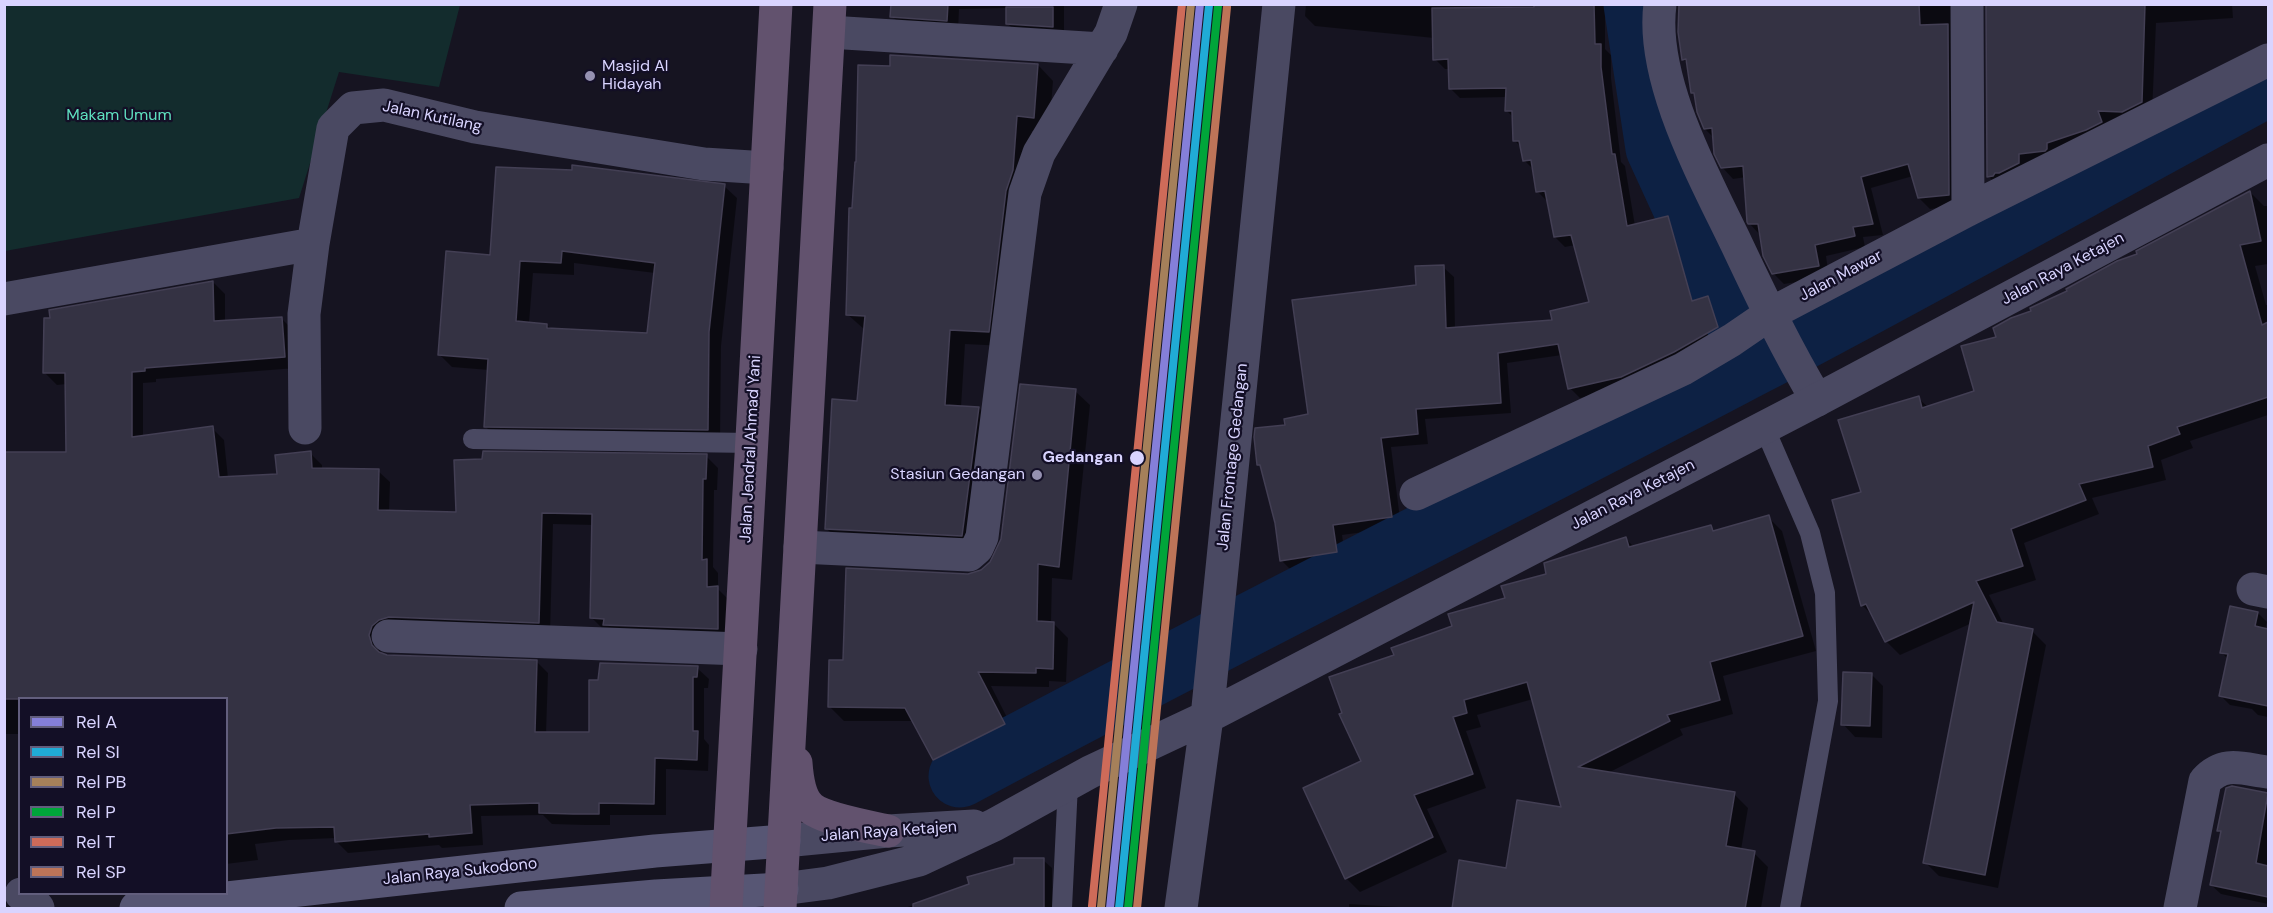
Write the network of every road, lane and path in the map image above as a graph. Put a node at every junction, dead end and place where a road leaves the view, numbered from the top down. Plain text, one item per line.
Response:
1 (776, 4) edge
2 (1121, 4) edge
3 (1279, 4) edge
4 (1660, 4) edge
5 (1967, 4) edge
6 (830, 18) edge
7 (1102, 49) junction
8 (2268, 60) edge
9 (2268, 160) edge
10 (767, 168) junction
11 (1968, 210) junction
12 (314, 244) junction
13 (4, 299) edge
14 (1776, 325) junction
15 (1811, 390) junction
16 (1764, 427) junction
17 (305, 428) dead end
18 (473, 439) dead end
19 (752, 443) junction
20 (1416, 494) dead end
21 (800, 547) junction
22 (388, 636) dead end
23 (741, 649) junction
24 (791, 717) junction
25 (1207, 717) junction
26 (2268, 772) edge
27 (1068, 784) junction
28 (994, 825) junction
29 (888, 831) junction
30 (784, 841) junction
31 (730, 844) junction
32 (24, 895) edge
33 (781, 899) edge
34 (727, 901) edge
35 (38, 909) edge
36 (136, 909) edge
37 (521, 909) edge
38 (1062, 909) edge
39 (1181, 909) edge
40 (1790, 909) edge
41 (2180, 909) edge

1 - 10 highway, Jalan Jendral Ahmad Yani
2 - 7 street
3 - 25 street, Jalan Frontage Gedangan
4 - 14 street
5 - 11 street
6 - 7 street
6 - 21 highway
7 - 21 street
8 - 11 street, Jalan Mawar
9 - 15 street, Jalan Raya Ketajen
10 - 12 street, Jalan Kutilang
10 - 19 highway, Jalan Jendral Ahmad Yani
11 - 14 street, Jalan Mawar
12 - 13 street
12 - 17 street, Jalan Kutilang
14 - 15 street
14 - 20 street, Jalan Mawar
15 - 16 street, Jalan Raya Ketajen
16 - 25 street, Jalan Raya Ketajen
16 - 40 lane
18 - 19 lane
19 - 23 highway, Jalan Jendral Ahmad Yani
21 - 24 highway
22 - 23 street
23 - 31 highway, Jalan Jendral Ahmad Yani
24 - 29 highway
24 - 30 highway
25 - 27 street, Jalan Raya Ketajen
25 - 39 street, Jalan Frontage Gedangan
26 - 41 street
27 - 28 street, Jalan Raya Ketajen
27 - 38 lane
28 - 29 street, Jalan Raya Ketajen
28 - 33 street, Jalan Raya Ketajen
29 - 30 street, Jalan Raya Ketajen
30 - 31 main road, Jalan Raya Sukodono
30 - 33 highway
31 - 34 highway, Jalan Jendral Ahmad Yani
31 - 36 main road, Jalan Raya Sukodono
32 - 35 street
33 - 34 main road
34 - 37 main road

